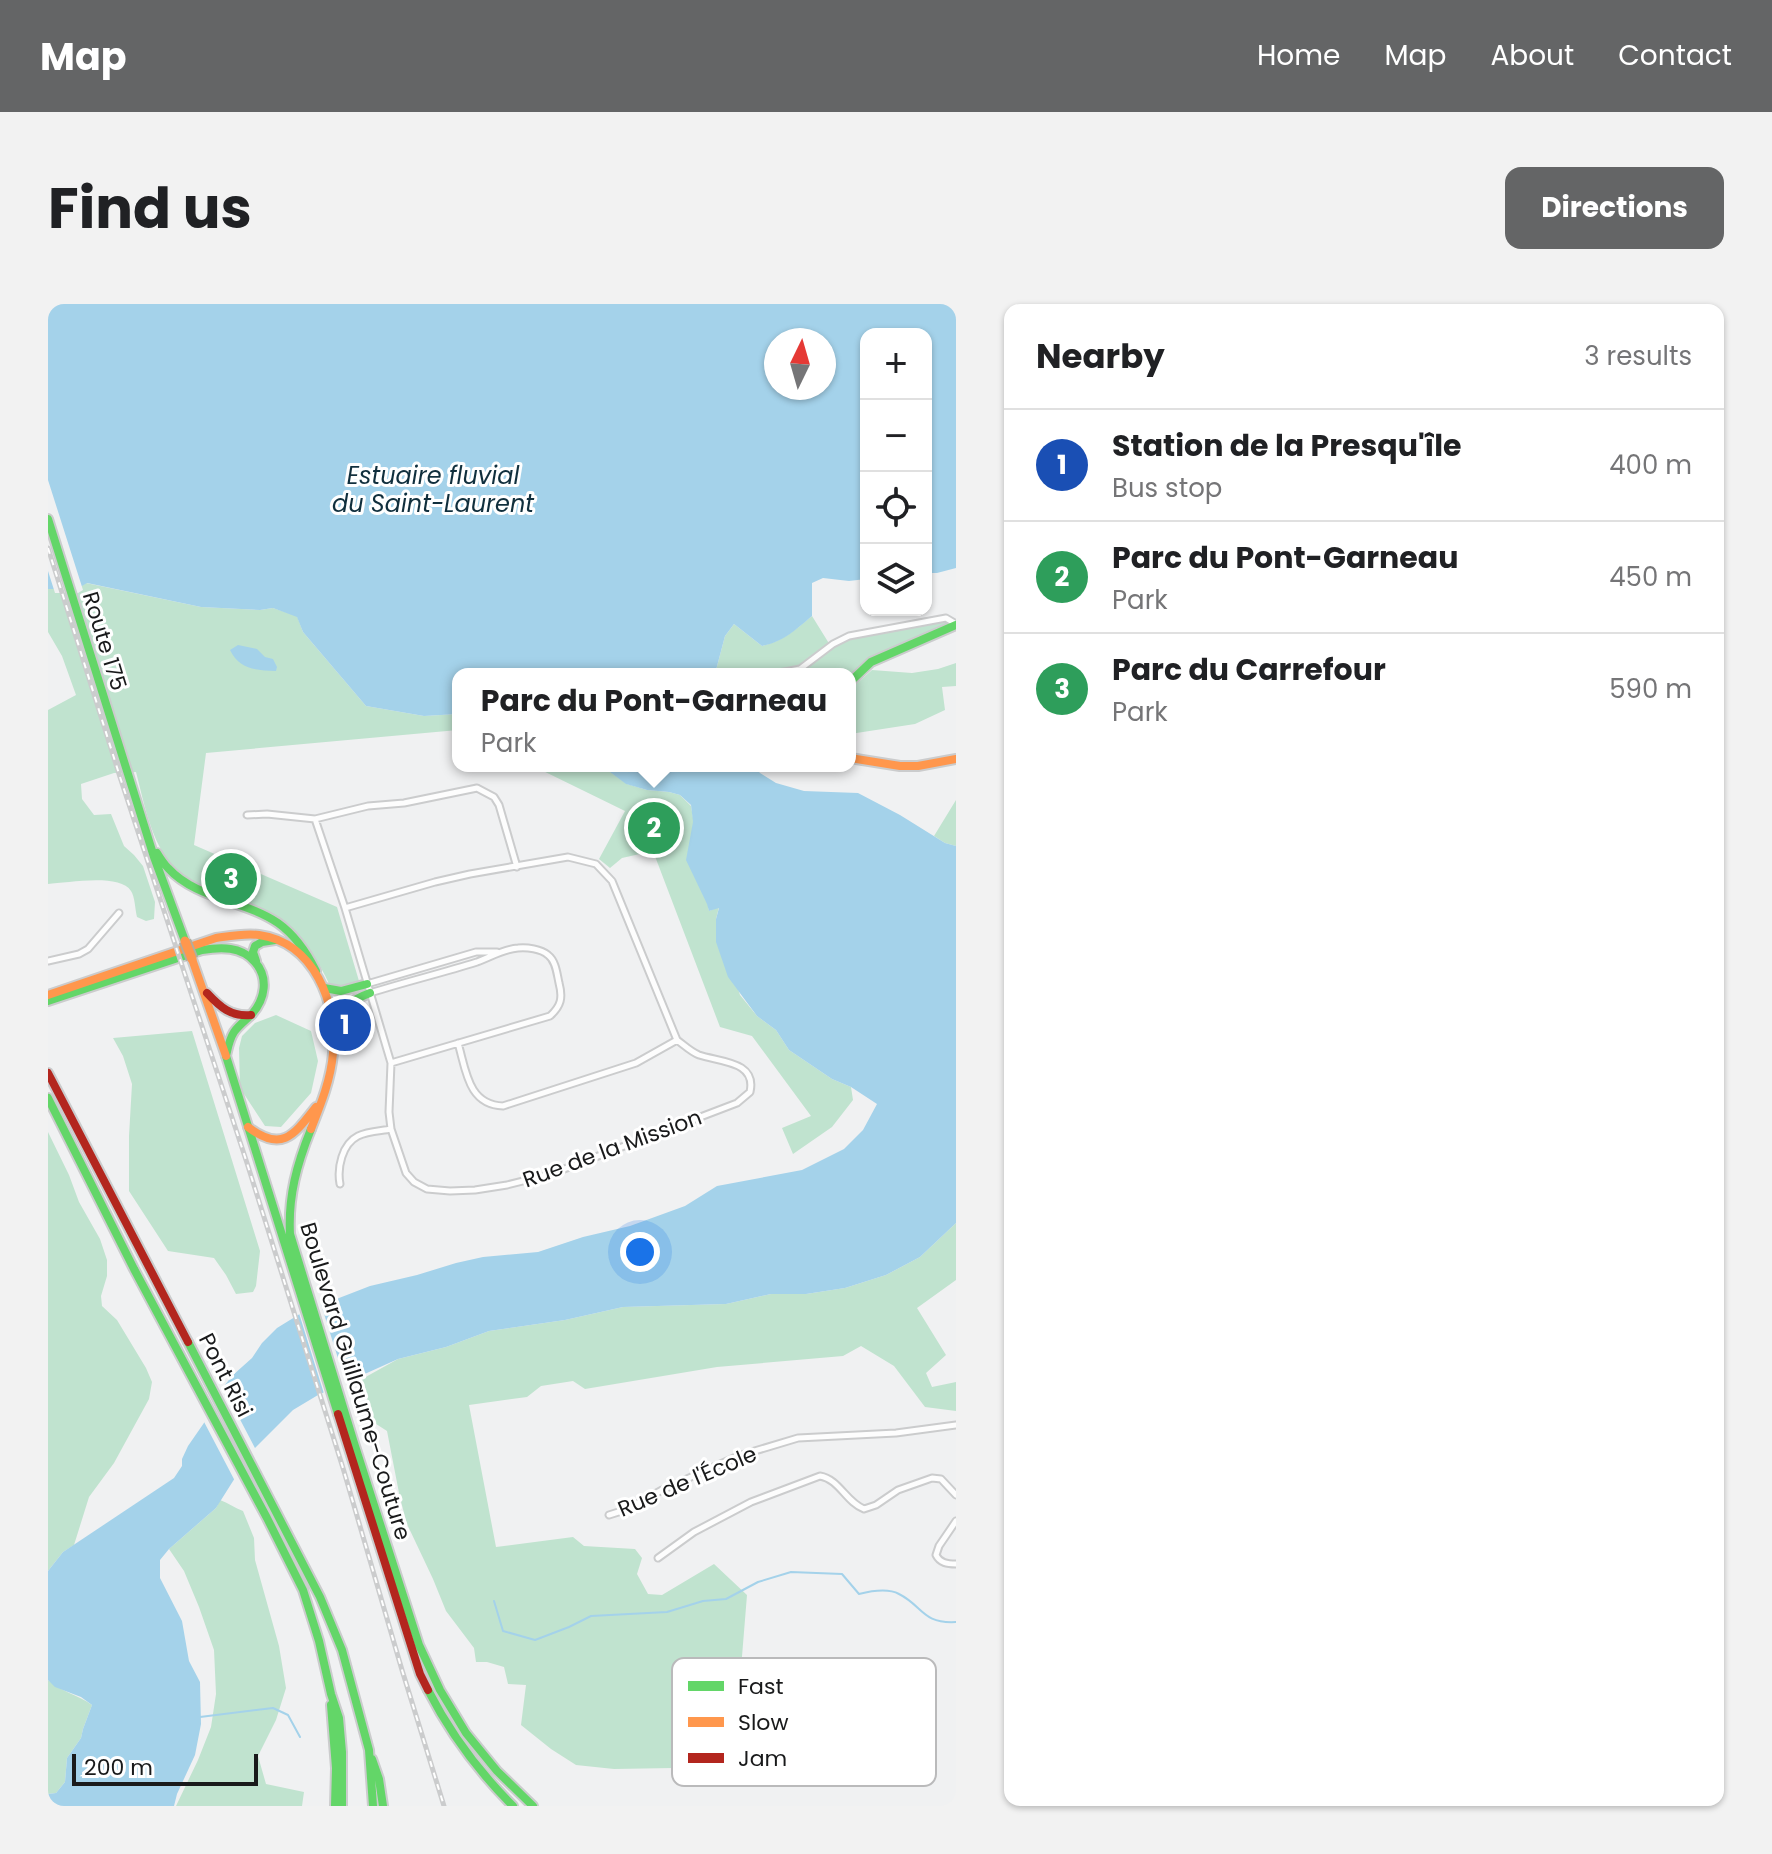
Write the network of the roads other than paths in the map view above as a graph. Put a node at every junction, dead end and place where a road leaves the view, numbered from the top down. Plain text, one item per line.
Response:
1 (48, 519) edge
2 (956, 624) edge
3 (801, 668) edge
4 (856, 676) edge
5 (856, 759) edge
6 (956, 759) edge
7 (127, 774) joint
8 (247, 815) dead end
9 (315, 819) junction
10 (146, 832) junction
11 (517, 867) junction
12 (345, 908) junction
13 (119, 913) dead end
14 (275, 940) junction
15 (498, 952) junction
16 (48, 961) edge
17 (256, 961) junction
18 (316, 971) junction
19 (202, 987) junction
20 (324, 988) junction
21 (368, 988) junction
22 (48, 995) edge
23 (48, 1001) edge
24 (251, 1015) junction
25 (335, 1026) junction
26 (677, 1040) junction
27 (458, 1043) junction
28 (226, 1056) junction
29 (391, 1063) junction
30 (48, 1073) edge
31 (48, 1098) edge
32 (321, 1100) junction
33 (247, 1126) junction
34 (391, 1129) junction
35 (340, 1184) dead end
36 (286, 1236) junction
37 (956, 1425) edge
38 (350, 1444) junction
39 (956, 1495) edge
40 (609, 1515) dead end
41 (956, 1521) edge
42 (658, 1558) dead end
43 (956, 1564) edge
44 (331, 1694) junction
45 (369, 1750) junction
46 (335, 1806) edge
47 (342, 1806) edge
48 (373, 1806) edge
49 (383, 1806) edge
50 (513, 1806) edge
51 (533, 1806) edge

1 - 7 main road, Route 175
2 - 3 street
2 - 4 main road
5 - 6 main road
7 - 10 main road, Boulevard Guillaume-Couture
8 - 9 street
9 - 11 street
9 - 12 street, Rue de la Mission
10 - 18 main road, Boulevard Guillaume-Couture
10 - 19 main road, Boulevard Guillaume-Couture, bridge
11 - 12 street
11 - 26 street
12 - 21 street, Rue de la Mission
13 - 16 street
14 - 17 main road
14 - 18 main road
14 - 22 main road
15 - 21 street
15 - 21 street
15 - 27 street
17 - 23 main road
17 - 24 main road
18 - 20 main road, Boulevard Guillaume-Couture
19 - 24 main road
19 - 28 main road, Boulevard Guillaume-Couture
20 - 21 main road
20 - 25 main road, Boulevard Guillaume-Couture
21 - 25 main road
21 - 29 street, Rue de la Mission
24 - 28 main road
25 - 32 main road, Boulevard Guillaume-Couture
26 - 27 street
26 - 34 street, Rue de la Mission
27 - 29 street
28 - 33 main road, Boulevard Guillaume-Couture
29 - 34 street, Rue de la Mission
30 - 45 main road, Pont Risi
31 - 44 main road, Pont Risi
32 - 33 main road
32 - 36 main road, Boulevard Guillaume-Couture
33 - 36 main road, Boulevard Guillaume-Couture
34 - 35 street
36 - 38 main road, Boulevard Guillaume-Couture
37 - 40 street, Rue de l'École
38 - 50 main road, Boulevard Guillaume-Couture
38 - 51 main road, Boulevard Guillaume-Couture
39 - 42 street
41 - 43 street
44 - 46 main road
44 - 47 main road
45 - 48 main road
45 - 49 main road

